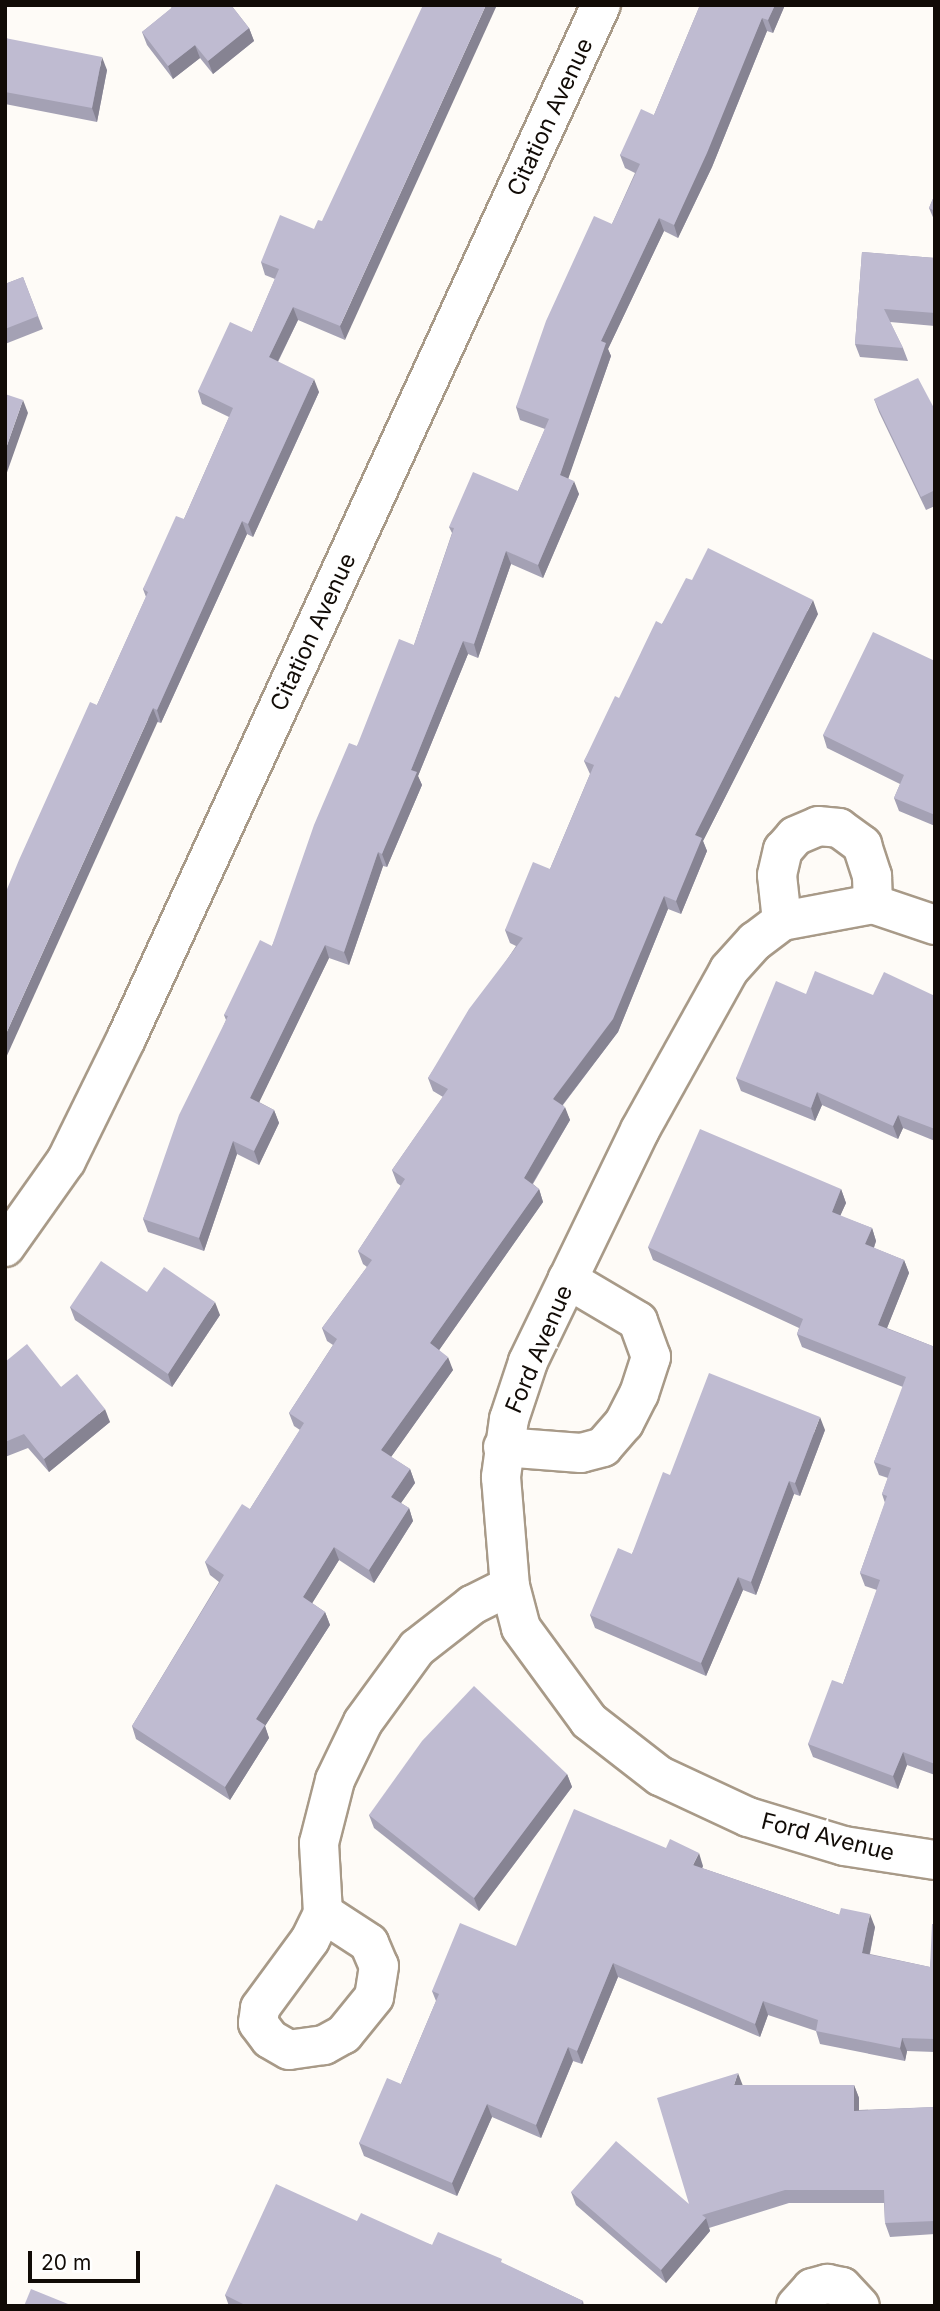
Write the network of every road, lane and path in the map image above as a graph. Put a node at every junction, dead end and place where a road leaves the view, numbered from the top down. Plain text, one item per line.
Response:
1 (601, 5) edge
2 (873, 904) junction
3 (782, 921) junction
4 (935, 925) edge
5 (5, 1247) edge
6 (568, 1279) junction
7 (503, 1447) junction
8 (510, 1586) junction
9 (935, 1860) edge
10 (323, 1913) dead end
11 (796, 2306) edge
12 (860, 2306) edge

1 - 5 street, Citation Avenue
2 - 3 street, Ford Avenue
2 - 3 street
2 - 4 street, Ford Avenue
3 - 6 street, Ford Avenue
6 - 7 street, Ford Avenue
6 - 7 street
7 - 8 street, Ford Avenue
8 - 9 street, Ford Avenue
8 - 10 street
11 - 12 street

